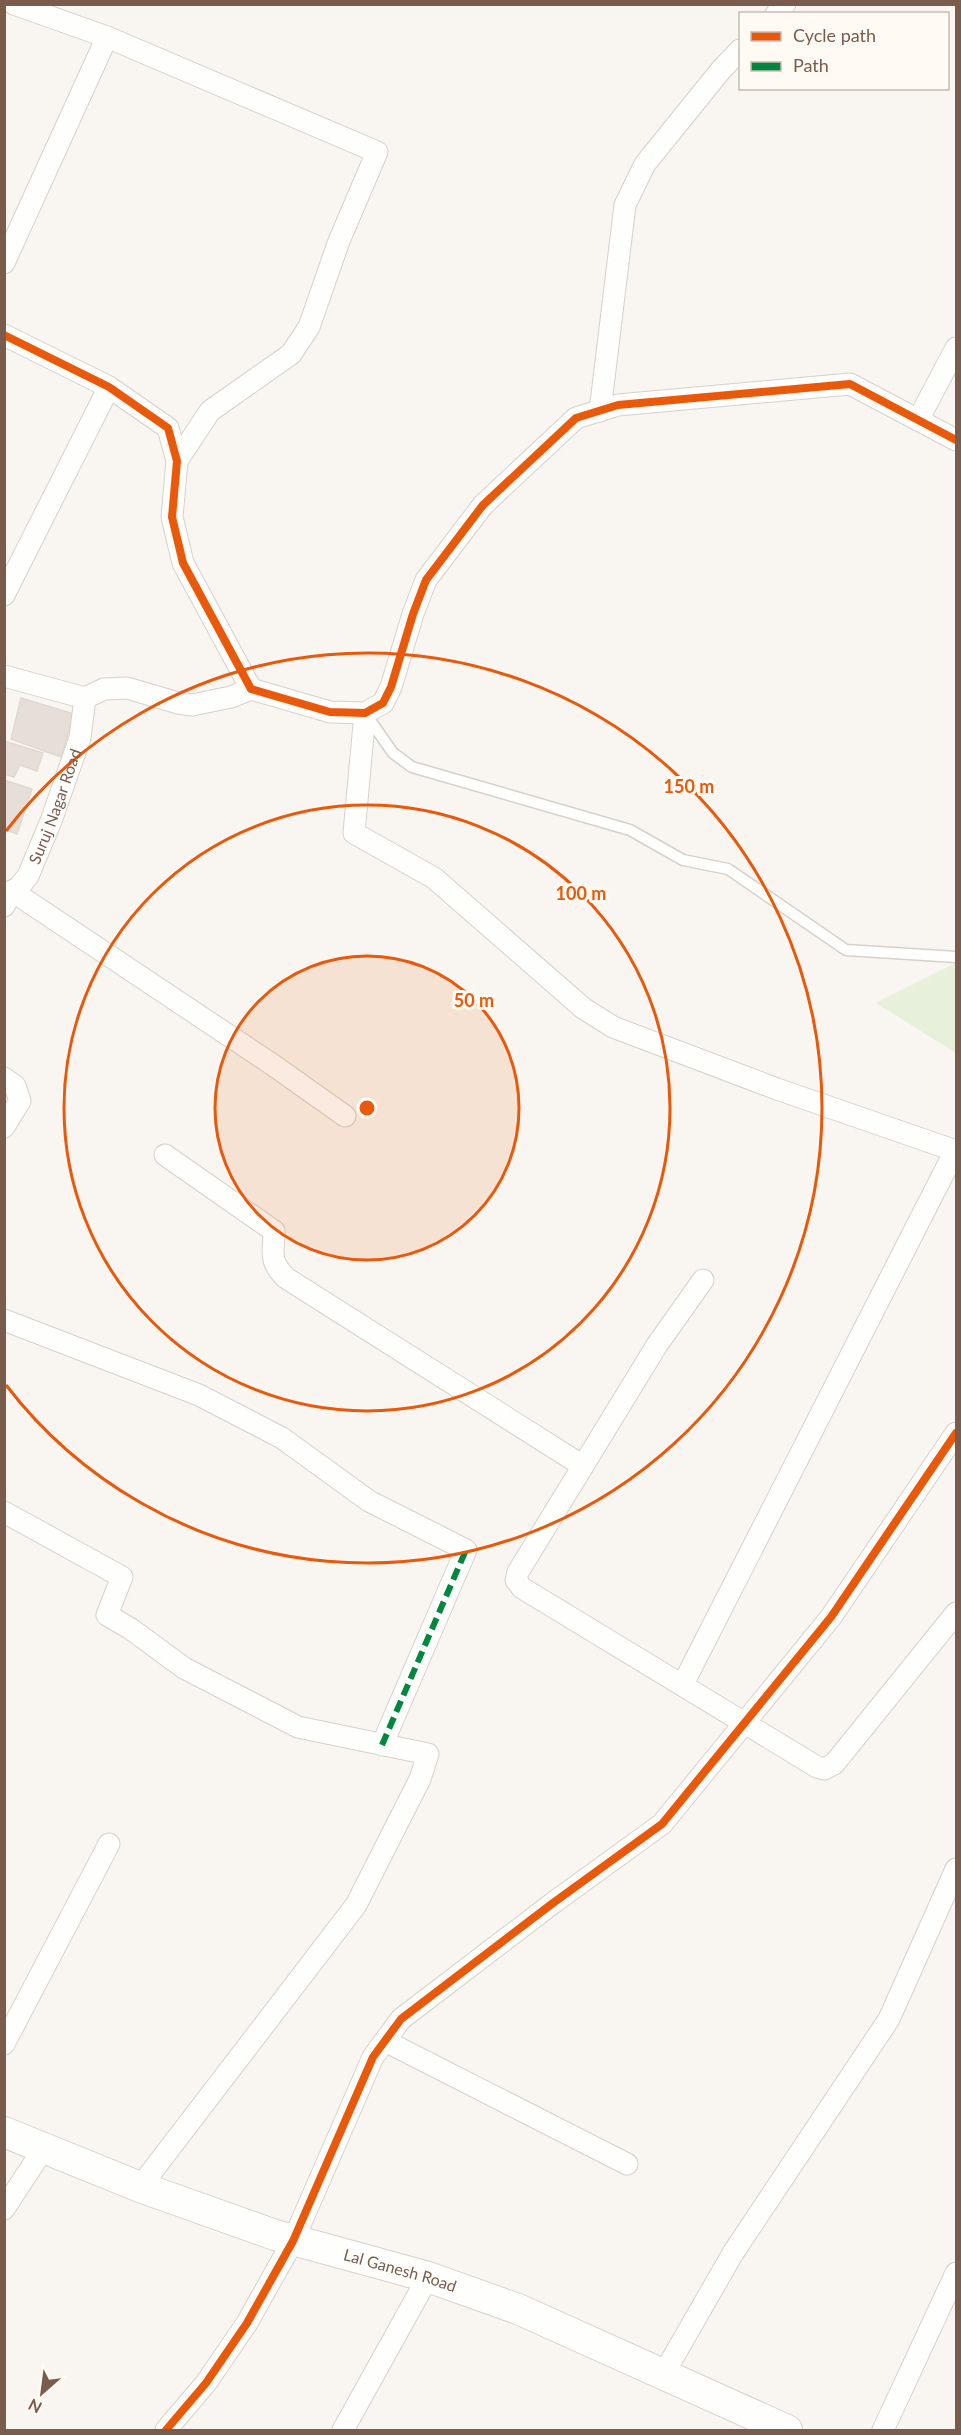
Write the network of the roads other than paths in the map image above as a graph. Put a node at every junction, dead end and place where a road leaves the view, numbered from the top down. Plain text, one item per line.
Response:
1 (15, 4) edge
2 (107, 37) junction
3 (739, 52) edge
4 (4, 263) edge
5 (4, 335) edge
6 (957, 348) edge
7 (109, 387) junction
8 (600, 411) junction
9 (918, 420) junction
10 (957, 440) edge
11 (177, 461) junction
12 (4, 595) edge
13 (4, 676) edge
14 (251, 689) junction
15 (86, 698) junction
16 (365, 713) junction
17 (8, 898) edge
18 (957, 957) edge
19 (4, 1078) edge
20 (345, 1116) dead end
21 (4, 1127) edge
22 (956, 1151) edge
23 (165, 1155) dead end
24 (703, 1280) dead end
25 (4, 1320) edge
26 (957, 1433) edge
27 (583, 1466) junction
28 (4, 1512) edge
29 (957, 1612) edge
30 (683, 1684) junction
31 (745, 1725) junction
32 (382, 1744) junction
33 (109, 1844) dead end
34 (957, 1869) edge
35 (385, 2041) junction
36 (4, 2044) edge
37 (4, 2132) edge
38 (44, 2148) junction
39 (627, 2164) dead end
40 (140, 2187) junction
41 (4, 2209) edge
42 (293, 2241) junction
43 (957, 2273) edge
44 (428, 2277) junction
45 (663, 2375) junction
46 (166, 2430) edge
47 (343, 2430) edge
48 (787, 2430) edge
49 (883, 2430) edge

1 - 2 street
2 - 4 street
2 - 11 street
3 - 8 street
5 - 7 street
6 - 9 street
7 - 11 street
7 - 12 street
8 - 9 street
8 - 16 street
9 - 10 street
11 - 14 street
13 - 15 street
14 - 15 street
14 - 16 street
15 - 17 street, Suruj Nagar Road
16 - 18 lane
16 - 22 street
17 - 20 street
19 - 21 street
22 - 30 street
23 - 27 street
24 - 27 street
25 - 32 street
26 - 31 street
27 - 30 street
28 - 32 street
29 - 31 street
30 - 31 street
31 - 35 street
32 - 40 street
33 - 36 street
34 - 45 street
35 - 39 street
35 - 42 street
37 - 38 main road, Lal Ganesh Road
38 - 40 main road, Lal Ganesh Road
38 - 41 street
40 - 42 main road, Lal Ganesh Road
42 - 44 main road, Lal Ganesh Road
42 - 46 street
43 - 49 street
44 - 45 main road, Lal Ganesh Road
44 - 47 street
45 - 48 main road, Lal Ganesh Road

